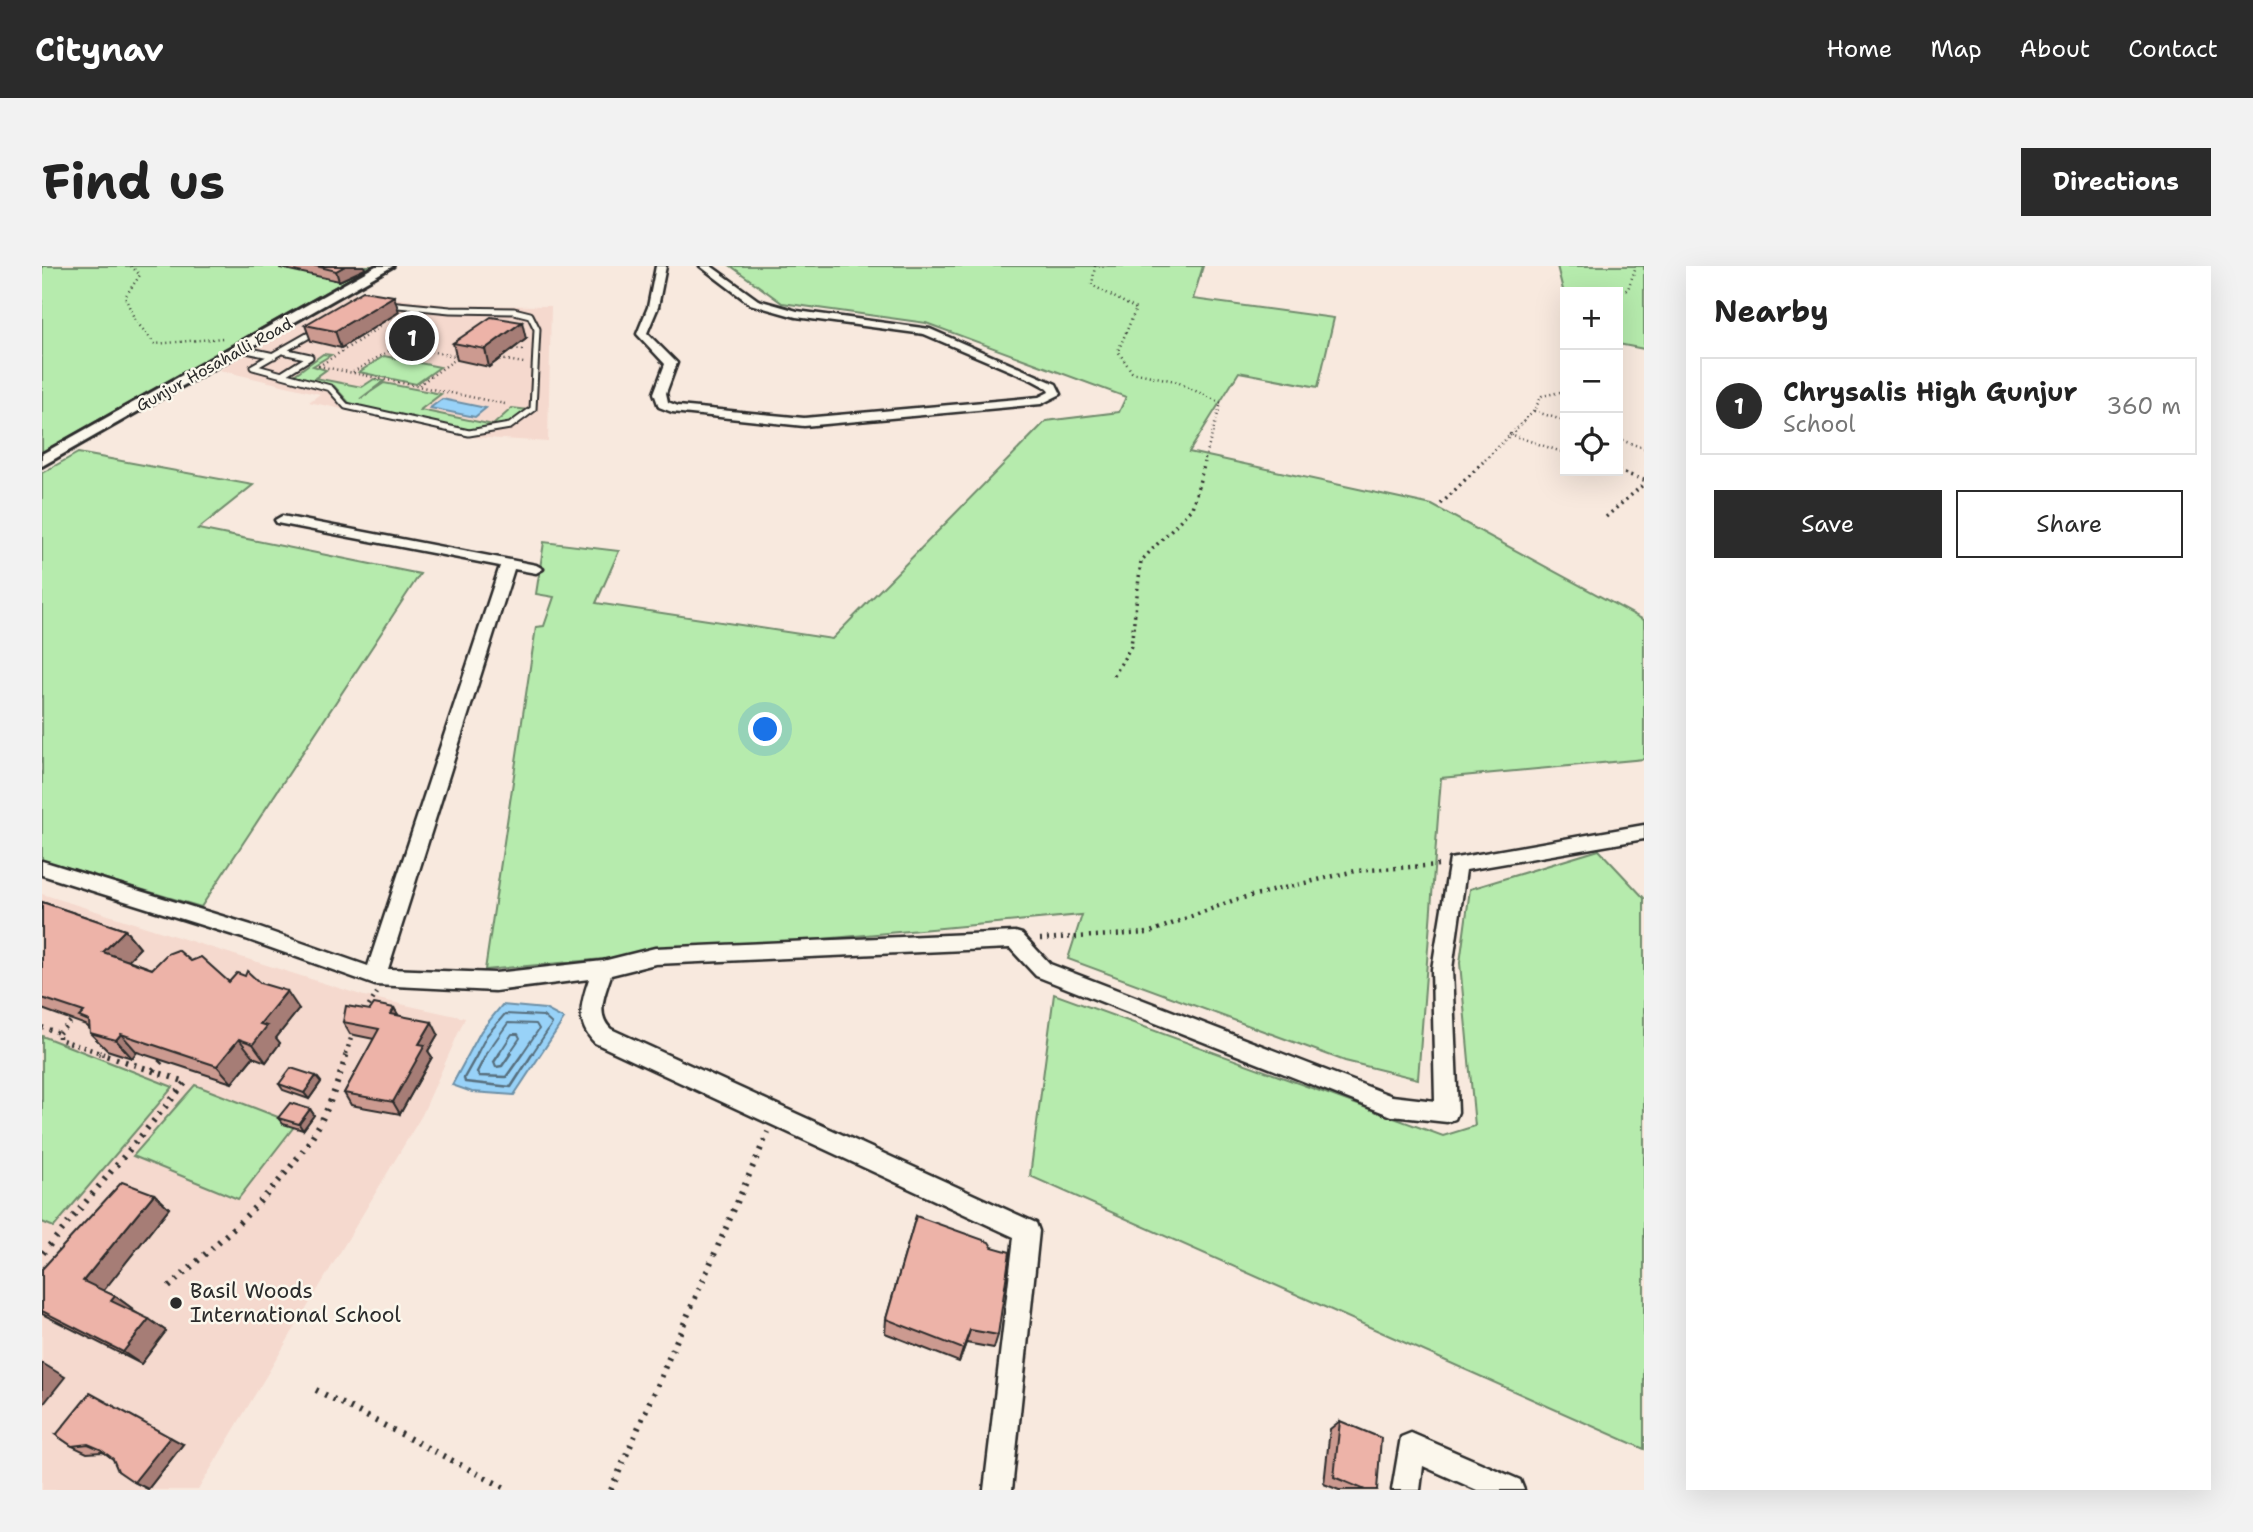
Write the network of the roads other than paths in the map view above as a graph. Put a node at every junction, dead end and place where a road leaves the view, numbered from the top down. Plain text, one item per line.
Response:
1 (386, 266) edge
2 (661, 266) edge
3 (705, 266) edge
4 (249, 346) junction
5 (283, 351) junction
6 (274, 356) junction
7 (283, 374) junction
8 (42, 461) edge
9 (282, 520) dead end
10 (508, 565) junction
11 (537, 569) dead end
12 (1644, 832) edge
13 (42, 868) edge
14 (603, 969) junction
15 (381, 978) junction
16 (999, 1490) edge
17 (1406, 1490) edge
18 (1510, 1490) edge

1 - 4 street, Gunjur Hosahalli Road
2 - 3 street
4 - 6 lane
4 - 8 street, Gunjur Hosahalli Road
5 - 6 lane
5 - 7 lane
5 - 7 lane
6 - 7 lane
9 - 10 street
10 - 11 street
10 - 15 street
12 - 14 street
13 - 15 street
14 - 15 street
14 - 16 street
17 - 18 street

